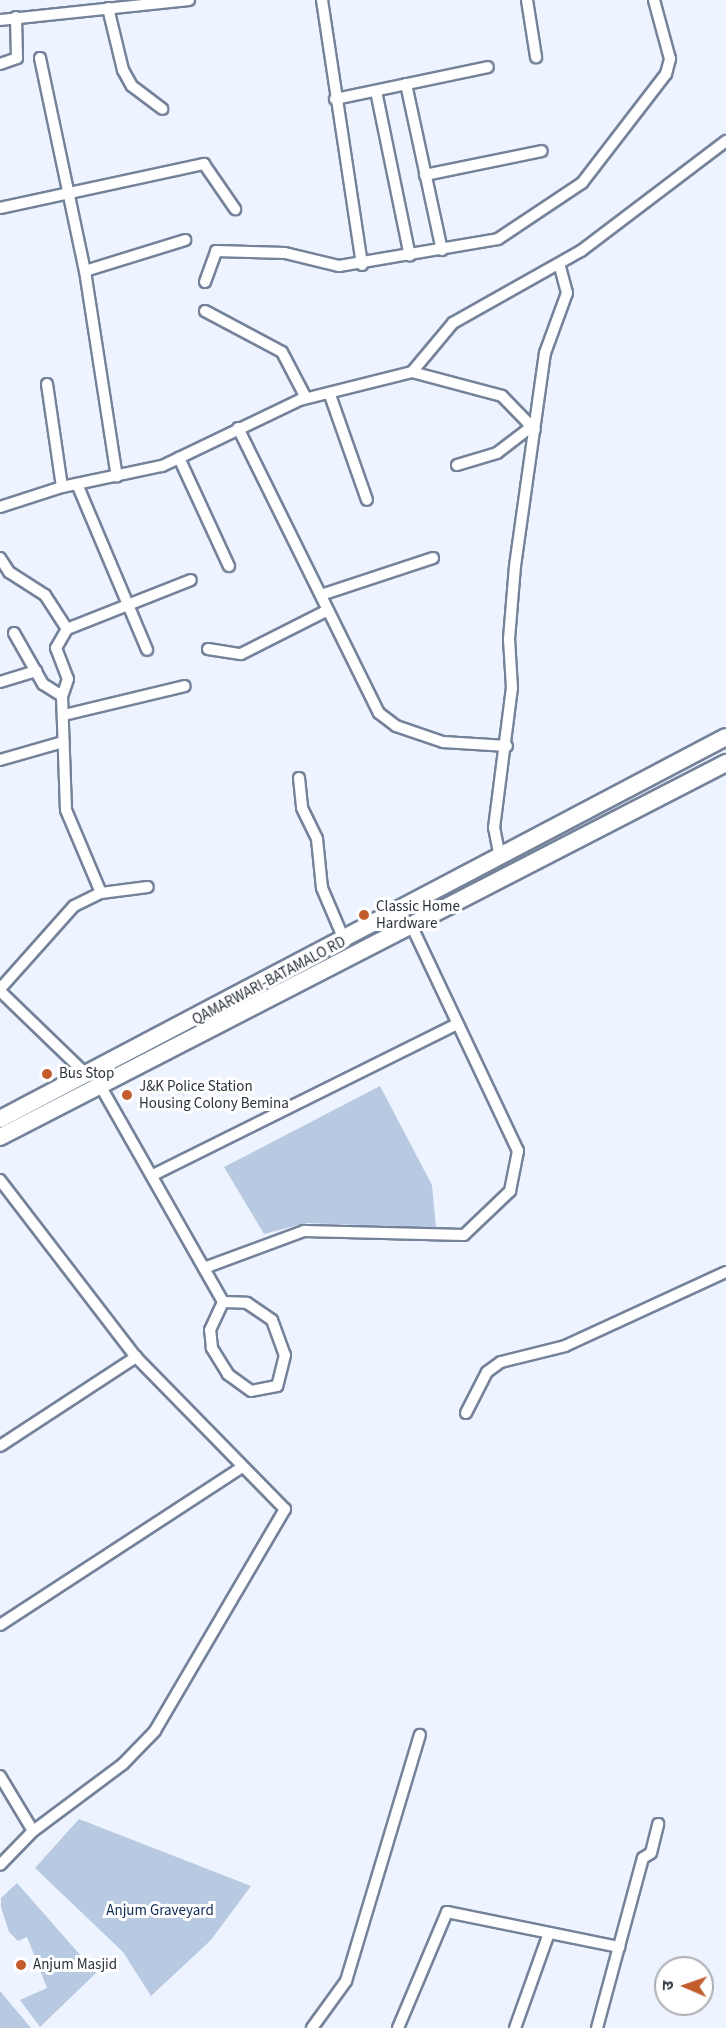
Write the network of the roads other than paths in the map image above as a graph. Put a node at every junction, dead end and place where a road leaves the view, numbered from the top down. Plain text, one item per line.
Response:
1 (189, 0) edge
2 (322, 0) edge
3 (527, 0) edge
4 (654, 0) edge
5 (155, 1) edge
6 (64, 5) edge
7 (108, 8) junction
8 (16, 17) junction
9 (0, 20) edge
10 (536, 57) dead end
11 (40, 58) dead end
12 (0, 64) edge
13 (488, 67) dead end
14 (406, 84) junction
15 (376, 91) junction
16 (335, 99) junction
17 (162, 109) dead end
18 (726, 141) edge
19 (543, 151) dead end
20 (424, 175) junction
21 (69, 196) junction
22 (0, 208) edge
23 (235, 209) dead end
24 (185, 240) dead end
25 (442, 250) junction
26 (410, 256) junction
27 (559, 264) junction
28 (362, 265) junction
29 (85, 271) junction
30 (205, 282) dead end
31 (205, 311) dead end
32 (412, 372) junction
33 (47, 384) dead end
34 (330, 395) junction
35 (306, 398) junction
36 (238, 428) junction
37 (533, 429) junction
38 (179, 458) junction
39 (457, 465) dead end
40 (117, 477) junction
41 (77, 484) junction
42 (62, 487) junction
43 (367, 500) dead end
44 (0, 507) edge
45 (0, 558) edge
46 (433, 558) dead end
47 (229, 566) dead end
48 (191, 580) dead end
49 (321, 595) junction
50 (128, 607) junction
51 (328, 610) junction
52 (68, 629) junction
53 (14, 633) dead end
54 (208, 649) dead end
55 (147, 650) dead end
56 (36, 671) junction
57 (0, 682) edge
58 (185, 686) dead end
59 (62, 696) junction
60 (64, 715) junction
61 (726, 737) edge
62 (63, 742) junction
63 (507, 746) junction
64 (0, 760) edge
65 (726, 763) edge
66 (299, 778) dead end
67 (500, 858) junction
68 (148, 887) dead end
69 (101, 893) junction
70 (412, 927) junction
71 (345, 942) junction
72 (0, 990) edge
73 (457, 1023) junction
74 (88, 1076) junction
75 (101, 1088) junction
76 (0, 1119) edge
77 (0, 1137) edge
78 (153, 1175) junction
79 (0, 1180) edge
80 (204, 1268) junction
81 (726, 1272) edge
82 (223, 1302) junction
83 (136, 1358) junction
84 (466, 1413) dead end
85 (0, 1446) edge
86 (242, 1467) junction
87 (0, 1624) edge
88 (420, 1734) dead end
89 (0, 1776) edge
90 (658, 1824) dead end
91 (33, 1831) junction
92 (0, 1865) edge
93 (549, 1933) junction
94 (619, 1947) junction
95 (312, 2028) edge
96 (398, 2028) edge
97 (515, 2028) edge
98 (597, 2028) edge

1 - 5 street
2 - 16 street
3 - 10 street
4 - 25 street
5 - 7 street
6 - 7 street
6 - 8 street
7 - 17 street
8 - 9 street
8 - 12 street
11 - 21 street
13 - 14 street
14 - 15 street
14 - 20 street
15 - 16 street
15 - 26 street
16 - 28 street
18 - 27 street
19 - 20 street
20 - 25 street
21 - 22 street
21 - 23 street
21 - 29 street
24 - 29 street
25 - 26 street
26 - 28 street
27 - 32 street
27 - 37 street
28 - 30 street
29 - 40 street
31 - 35 street
32 - 34 street
32 - 37 street
33 - 42 street
34 - 35 street
34 - 43 street
35 - 36 street
36 - 38 street
36 - 49 street
37 - 39 street
37 - 63 street
38 - 40 street
38 - 47 street
40 - 41 street
41 - 42 street
41 - 50 street
42 - 44 street
45 - 52 street
46 - 49 street
48 - 50 street
49 - 51 street
50 - 52 street
50 - 55 street
51 - 54 street
51 - 63 street
52 - 59 street
53 - 56 street
56 - 57 street
56 - 59 street
58 - 60 street
59 - 60 street
60 - 62 street
61 - 67 main road, QAMARWARI-BATAMALO RD
62 - 64 street
62 - 69 street
63 - 67 street
65 - 70 main road, QAMARWARI-BATAMALO RD
66 - 71 street
67 - 71 main road, QAMARWARI-BATAMALO RD
68 - 69 street
69 - 72 street
70 - 73 street
70 - 75 main road, QAMARWARI-BATAMALO RD
71 - 74 main road, QAMARWARI-BATAMALO RD
72 - 74 street
73 - 78 street
73 - 80 street
74 - 76 main road, QAMARWARI-BATAMALO RD
75 - 77 main road, QAMARWARI-BATAMALO RD
75 - 78 street
78 - 80 street
79 - 83 street
80 - 82 street
81 - 84 street
82 - 82 street
83 - 85 street
83 - 86 street
86 - 87 street
86 - 91 street
88 - 95 street
89 - 91 street
90 - 94 street
91 - 92 street
93 - 94 street
93 - 96 street
93 - 97 street
94 - 98 street

